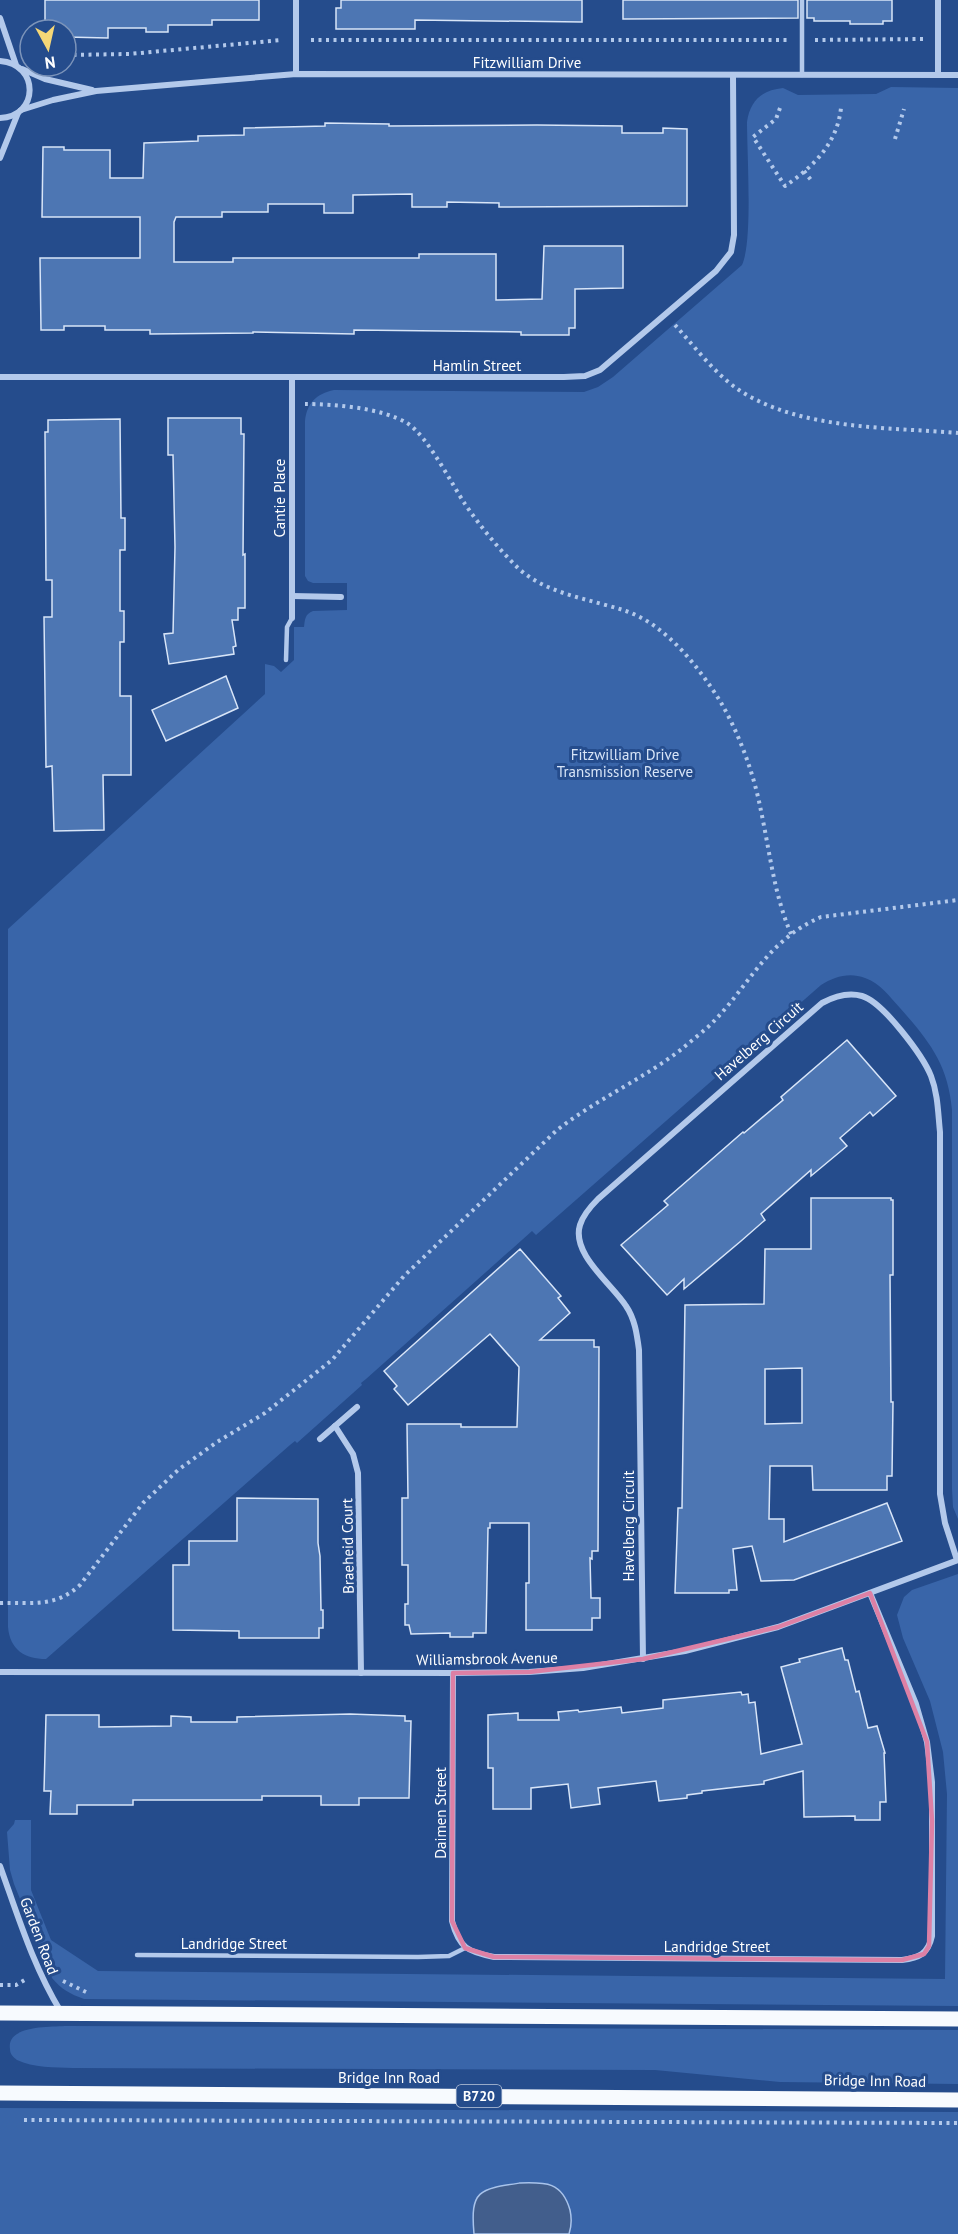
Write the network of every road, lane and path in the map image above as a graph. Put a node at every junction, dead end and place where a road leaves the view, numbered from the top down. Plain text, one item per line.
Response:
1 (296, 0) edge
2 (802, 0) edge
3 (938, 0) edge
4 (0, 18) edge
5 (938, 39) junction
6 (296, 40) junction
7 (802, 40) junction
8 (78, 55) edge
9 (0, 61) edge
10 (18, 67) joint
11 (296, 74) junction
12 (802, 75) junction
13 (938, 75) junction
14 (958, 75) edge
15 (733, 76) junction
16 (26, 78) edge
17 (43, 78) edge
18 (96, 91) junction
19 (780, 108) dead end
20 (841, 108) dead end
21 (904, 109) dead end
22 (20, 111) junction
23 (0, 118) edge
24 (895, 139) dead end
25 (0, 158) edge
26 (804, 171) junction
27 (810, 180) dead end
28 (665, 314) junction
29 (0, 377) edge
30 (292, 378) junction
31 (292, 403) junction
32 (958, 433) edge
33 (292, 596) junction
34 (341, 597) dead end
35 (291, 618) joint
36 (286, 660) dead end
37 (958, 900) edge
38 (791, 934) junction
39 (357, 1407) dead end
40 (335, 1426) junction
41 (320, 1439) dead end
42 (957, 1560) edge
43 (870, 1593) junction
44 (0, 1603) edge
45 (643, 1659) junction
46 (0, 1672) edge
47 (361, 1673) junction
48 (453, 1674) junction
49 (0, 1866) edge
50 (465, 1948) junction
51 (137, 1955) dead end
52 (61, 2012) junction
53 (0, 2013) edge
54 (958, 2019) edge
55 (0, 2093) edge
56 (958, 2100) edge
57 (24, 2120) dead end
58 (958, 2123) edge

1 - 6 street
2 - 7 lane
3 - 5 street
4 - 10 street
5 - 7 path
5 - 13 street
6 - 7 path
6 - 8 path
6 - 11 street
7 - 12 lane
9 - 10 street, Fitzwilliam Drive
11 - 15 street, Fitzwilliam Drive
11 - 18 street, Fitzwilliam Drive
12 - 13 street, Fitzwilliam Drive
12 - 15 street, Fitzwilliam Drive
13 - 14 street, Fitzwilliam Drive
15 - 28 street, Hamlin Street
16 - 22 street
17 - 18 street, Fitzwilliam Drive
18 - 22 street, Fitzwilliam Drive
19 - 26 path
20 - 26 path
21 - 24 path
22 - 23 street, Fitzwilliam Drive
22 - 25 street
26 - 27 path
28 - 30 street, Hamlin Street
28 - 32 path
29 - 30 street, Hamlin Street
30 - 31 street, Cantie Place
31 - 33 street, Cantie Place
31 - 38 path
33 - 34 street
33 - 35 street, Cantie Place
35 - 36 lane
37 - 38 path
38 - 44 path
39 - 40 street
40 - 41 street
40 - 47 street, Braeheid Court
42 - 43 street, Williamsbrook Avenue
42 - 45 street, Havelberg Circuit
43 - 45 street, Williamsbrook Avenue
43 - 50 street, Landridge Street
45 - 48 street, Williamsbrook Avenue
46 - 47 street, Williamsbrook Avenue
47 - 48 street, Williamsbrook Avenue
48 - 50 street, Daimen Street
49 - 52 street, Garden Road
50 - 51 lane, Landridge Street
52 - 53 main road
52 - 54 main road
55 - 56 main road, Bridge Inn Road / B720
57 - 58 path

